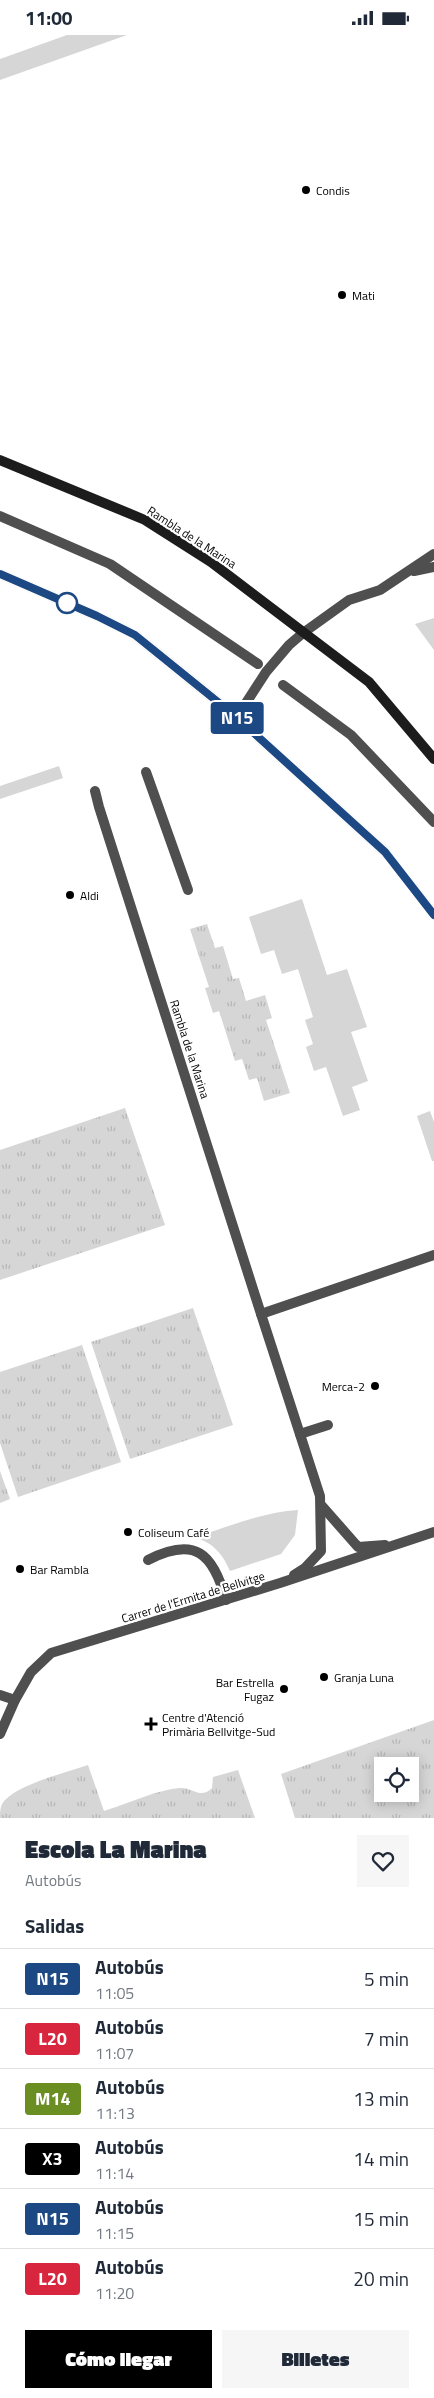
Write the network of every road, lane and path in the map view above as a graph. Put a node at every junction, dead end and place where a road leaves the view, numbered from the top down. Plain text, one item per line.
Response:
1 (0, 460) edge
2 (0, 516) edge
3 (434, 555) edge
4 (434, 567) edge
5 (409, 572) junction
6 (0, 574) edge
7 (303, 633) junction
8 (258, 664) dead end
9 (283, 685) dead end
10 (234, 715) junction
11 (434, 759) edge
12 (146, 772) dead end
13 (95, 791) dead end
14 (434, 822) edge
15 (188, 890) dead end
16 (434, 915) edge
17 (434, 1255) edge
18 (261, 1314) junction
19 (328, 1425) dead end
20 (300, 1435) junction
21 (322, 1506) junction
22 (434, 1532) edge
23 (402, 1543) junction
24 (148, 1560) dead end
25 (280, 1583) junction
26 (226, 1600) junction
27 (0, 1695) edge
28 (15, 1700) junction
29 (0, 1734) edge

1 - 7 street, Rambla de la Marina
2 - 8 street
3 - 5 street
4 - 5 street
5 - 7 street
6 - 10 street
7 - 10 street
7 - 11 street, Rambla de la Marina
9 - 14 street
10 - 16 street
12 - 15 street
13 - 18 street, Rambla de la Marina
17 - 18 street
18 - 20 street, Rambla de la Marina
19 - 20 street
20 - 21 street, Rambla de la Marina
21 - 23 street
21 - 25 street
22 - 23 street, Carrer de l'Ermita de Bellvitge
23 - 25 street, Carrer de l'Ermita de Bellvitge
24 - 26 street
25 - 26 street, Carrer de l'Ermita de Bellvitge
26 - 28 street, Carrer de l'Ermita de Bellvitge
27 - 28 street
28 - 29 street, Carrer de l'Ermita de Bellvitge

